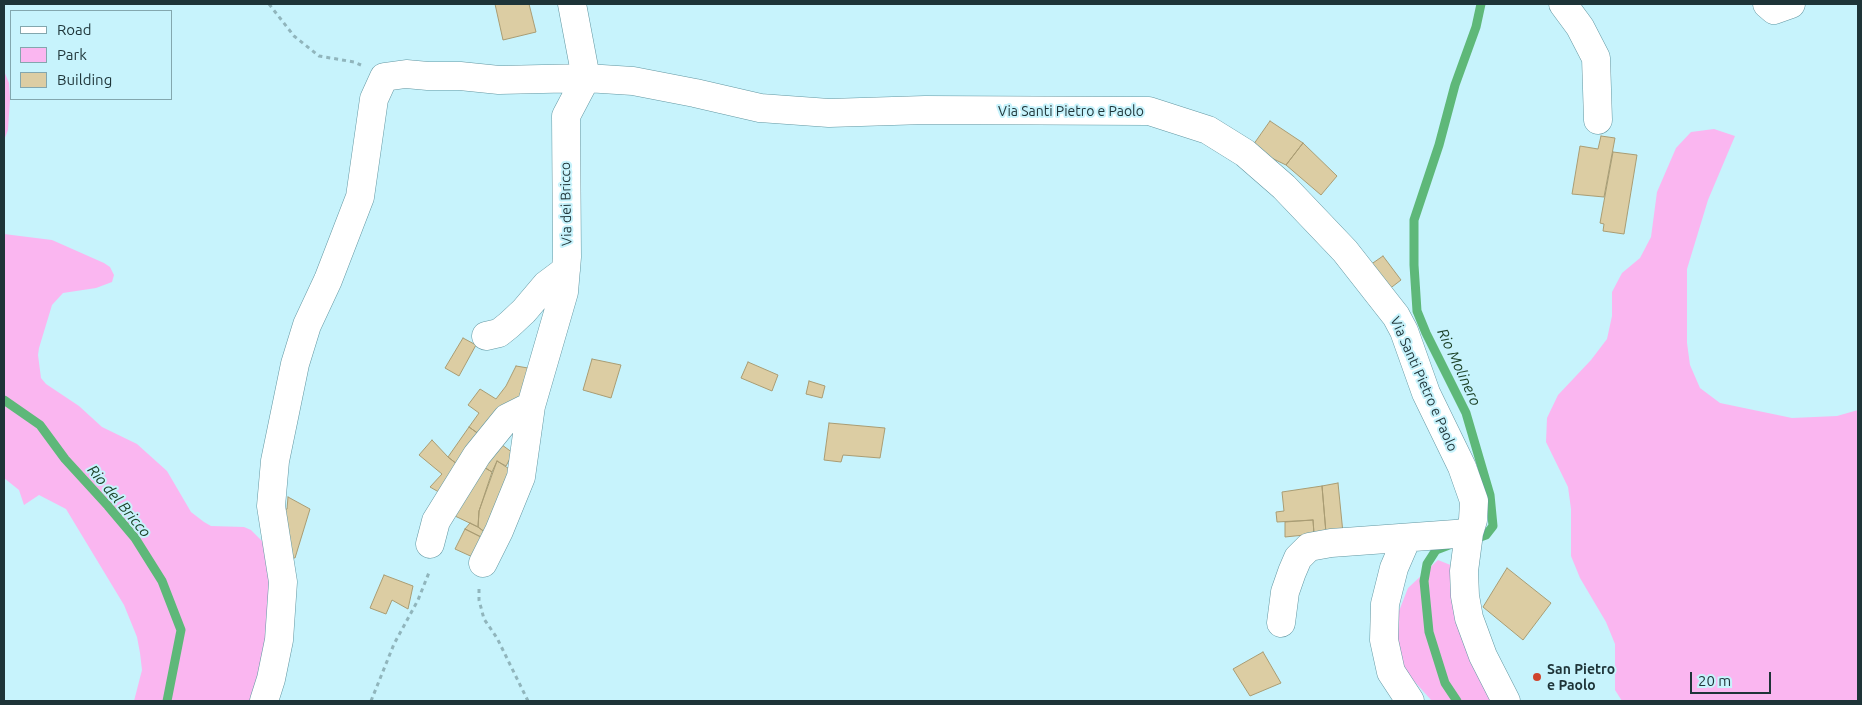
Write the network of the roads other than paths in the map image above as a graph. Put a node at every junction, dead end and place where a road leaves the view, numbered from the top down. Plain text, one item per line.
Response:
1 (572, 4) edge
2 (1563, 4) edge
3 (1767, 4) edge
4 (1791, 4) edge
5 (586, 78) junction
6 (1598, 120) dead end
7 (566, 270) junction
8 (486, 336) dead end
9 (531, 406) junction
10 (1407, 538) junction
11 (1468, 542) junction
12 (430, 544) road end
13 (483, 563) road end
14 (1281, 623) dead end
15 (264, 701) edge
16 (1410, 701) edge
17 (1506, 701) edge

1 - 5 street
2 - 6 street
3 - 4 street
5 - 7 street, Via dei Bricco
5 - 11 street, Via Santi Pietro e Paolo
5 - 15 street, Via Santi Pietro e Paolo
7 - 8 street
7 - 9 street, Via dei Bricco
9 - 12 street
9 - 13 street, Via dei Bricco
10 - 11 street
10 - 14 street
10 - 16 street
11 - 17 street, Via Santi Pietro e Paolo

